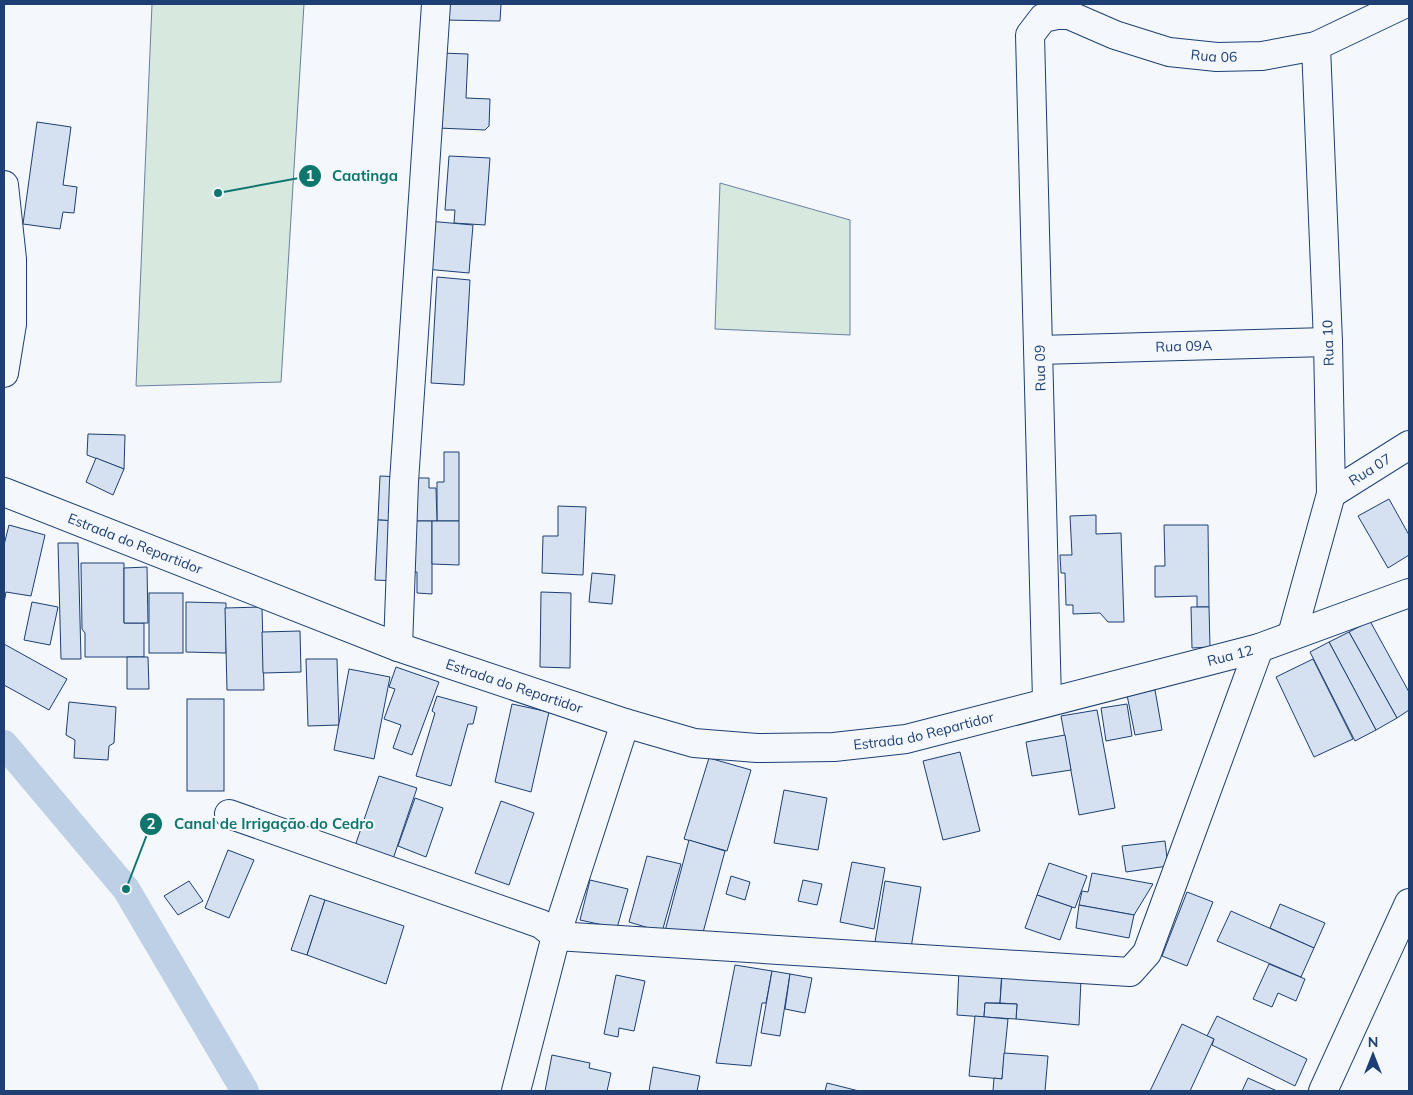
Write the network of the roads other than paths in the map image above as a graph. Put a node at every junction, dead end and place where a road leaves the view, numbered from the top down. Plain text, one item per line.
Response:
1 (436, 4) edge
2 (1404, 4) edge
3 (1030, 35) joint
4 (1316, 46) junction
5 (4, 185) edge
6 (1328, 342) junction
7 (1039, 350) junction
8 (4, 373) edge
9 (1409, 445) edge
10 (4, 492) edge
11 (1331, 494) junction
12 (1409, 593) edge
13 (1292, 635) junction
14 (398, 647) junction
15 (1260, 648) junction
16 (1047, 701) junction
17 (625, 723) junction
18 (230, 814) dead end
19 (1409, 903) edge
20 (556, 936) junction
21 (516, 1091) edge
22 (1322, 1091) edge

1 - 14 street
2 - 4 street, Rua 06
3 - 4 street, Rua 06
3 - 7 street, Rua 09
4 - 6 street, Rua 10
5 - 8 street
6 - 7 street, Rua 09A
6 - 11 street, Rua 10
7 - 16 street, Rua 09
9 - 11 street, Rua 07
10 - 14 street, Estrada do Repartidor
11 - 13 street, Rua 10
12 - 13 street, Rua 12
13 - 15 street, Rua 12
14 - 17 street, Estrada do Repartidor
15 - 16 street, Rua 12
15 - 20 street
16 - 17 street, Estrada do Repartidor
17 - 20 street
18 - 20 street
19 - 22 street
20 - 21 street

